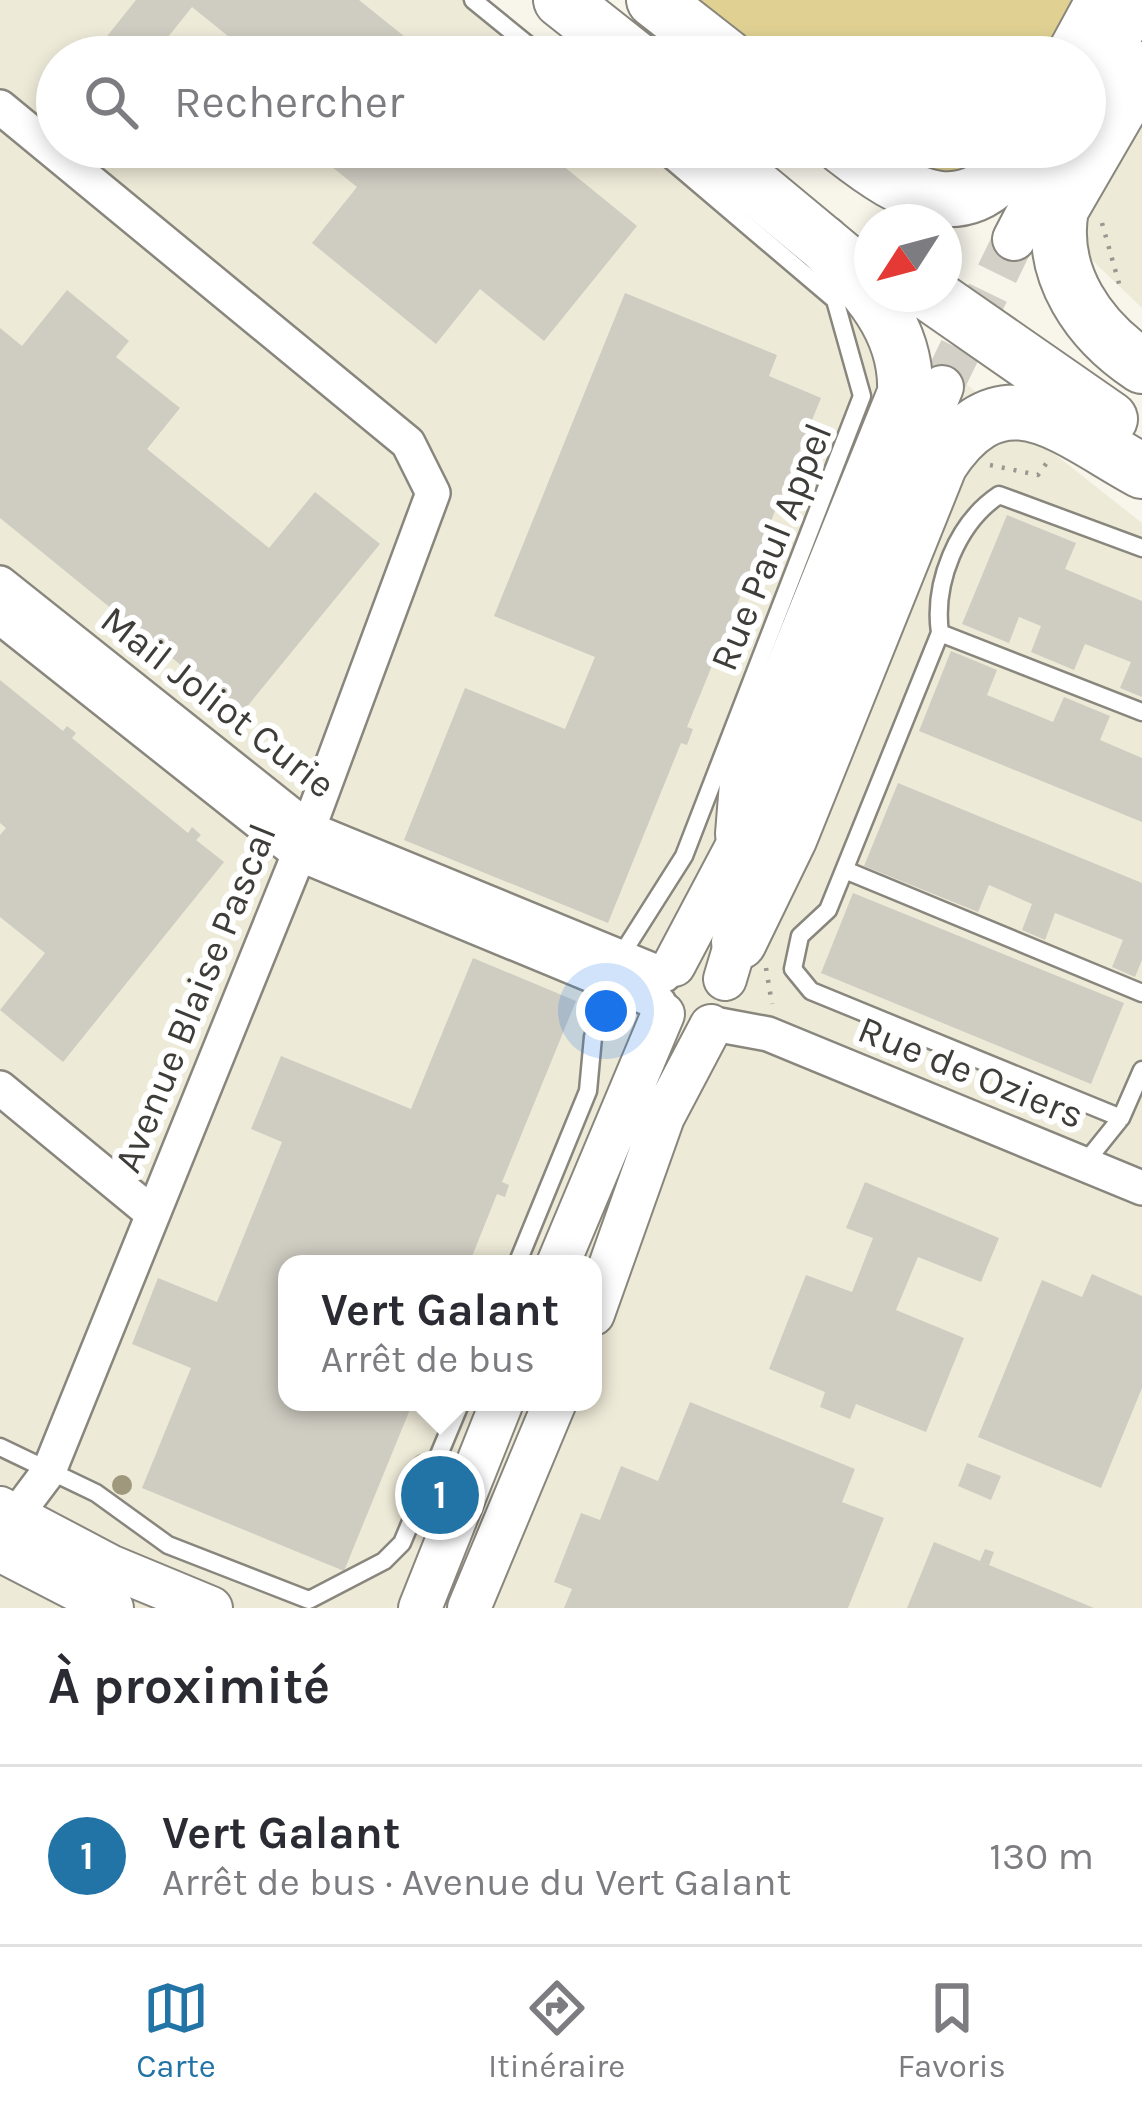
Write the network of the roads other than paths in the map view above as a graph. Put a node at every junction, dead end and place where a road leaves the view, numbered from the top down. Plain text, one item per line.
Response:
1 (473, 0) edge
2 (530, 0) edge
3 (562, 0) edge
4 (622, 0) edge
5 (653, 0) edge
6 (1104, 0) edge
7 (1139, 0) edge
8 (517, 36) edge
9 (573, 36) edge
10 (607, 36) edge
11 (666, 36) edge
12 (700, 36) edge
13 (1084, 36) edge
14 (1122, 94) edge
15 (0, 107) edge
16 (1106, 124) edge
17 (36, 137) edge
18 (74, 168) edge
19 (680, 168) edge
20 (737, 168) edge
21 (767, 168) edge
22 (829, 168) edge
23 (870, 168) edge
24 (1004, 168) edge
25 (1051, 168) edge
26 (1083, 168) edge
27 (874, 204) edge
28 (1014, 239) tunnel mouth
29 (847, 245) edge
30 (962, 275) edge
31 (908, 312) edge
32 (953, 312) edge
33 (1142, 366) edge
34 (942, 387) tunnel mouth
35 (1142, 400) edge
36 (1066, 439) junction
37 (1142, 439) edge
38 (1142, 472) edge
39 (1142, 548) edge
40 (0, 583) edge
41 (0, 617) edge
42 (940, 633) junction
43 (1142, 712) edge
44 (807, 713) junction
45 (743, 835) junction
46 (304, 842) junction
47 (844, 870) junction
48 (615, 971) junction
49 (665, 989) junction
50 (1142, 993) edge
51 (724, 994) junction
52 (1142, 1070) edge
53 (0, 1088) edge
54 (1120, 1118) junction
55 (1084, 1164) junction
56 (1142, 1188) edge
57 (153, 1214) junction
58 (522, 1255) edge
59 (562, 1255) edge
60 (602, 1289) edge
61 (457, 1411) edge
62 (498, 1411) edge
63 (551, 1411) edge
64 (0, 1447) edge
65 (49, 1471) junction
66 (5, 1528) edge
67 (112, 1608) edge
68 (211, 1608) edge
69 (420, 1608) edge
70 (469, 1608) edge

1 - 8 lane
2 - 9 highway
3 - 10 highway
4 - 11 highway
5 - 12 highway
6 - 13 highway
7 - 14 street
14 - 16 highway
15 - 17 street, Avenue Blaise Pascal
18 - 46 street, Avenue Blaise Pascal
19 - 48 lane, Rue Paul Appel
20 - 29 highway
21 - 29 highway
22 - 27 highway
23 - 24 highway
25 - 28 street
26 - 33 highway
29 - 45 highway
30 - 35 highway
31 - 36 highway
32 - 37 highway
34 - 44 street
36 - 38 highway
36 - 51 highway
39 - 42 lane
40 - 46 street, Mail Joliot Curie
41 - 46 street, Mail Joliot Curie
42 - 43 lane
42 - 47 lane
44 - 45 street
44 - 51 street
45 - 49 street
46 - 48 street, Mail Joliot Curie
46 - 57 street, Avenue Blaise Pascal
47 - 50 lane
47 - 54 lane
48 - 49 street, Mail Joliot Curie
48 - 58 lane, Rue Paul Appel
49 - 51 street
49 - 51 street
49 - 59 street
51 - 55 street, Rue de Oziers
51 - 60 street
52 - 54 lane
53 - 57 street
54 - 55 lane
55 - 56 street, Rue de Oziers
57 - 65 street, Avenue Blaise Pascal
61 - 65 lane
62 - 69 street
63 - 70 street
64 - 65 lane
65 - 66 street, Avenue Blaise Pascal
66 - 67 street
66 - 68 street

